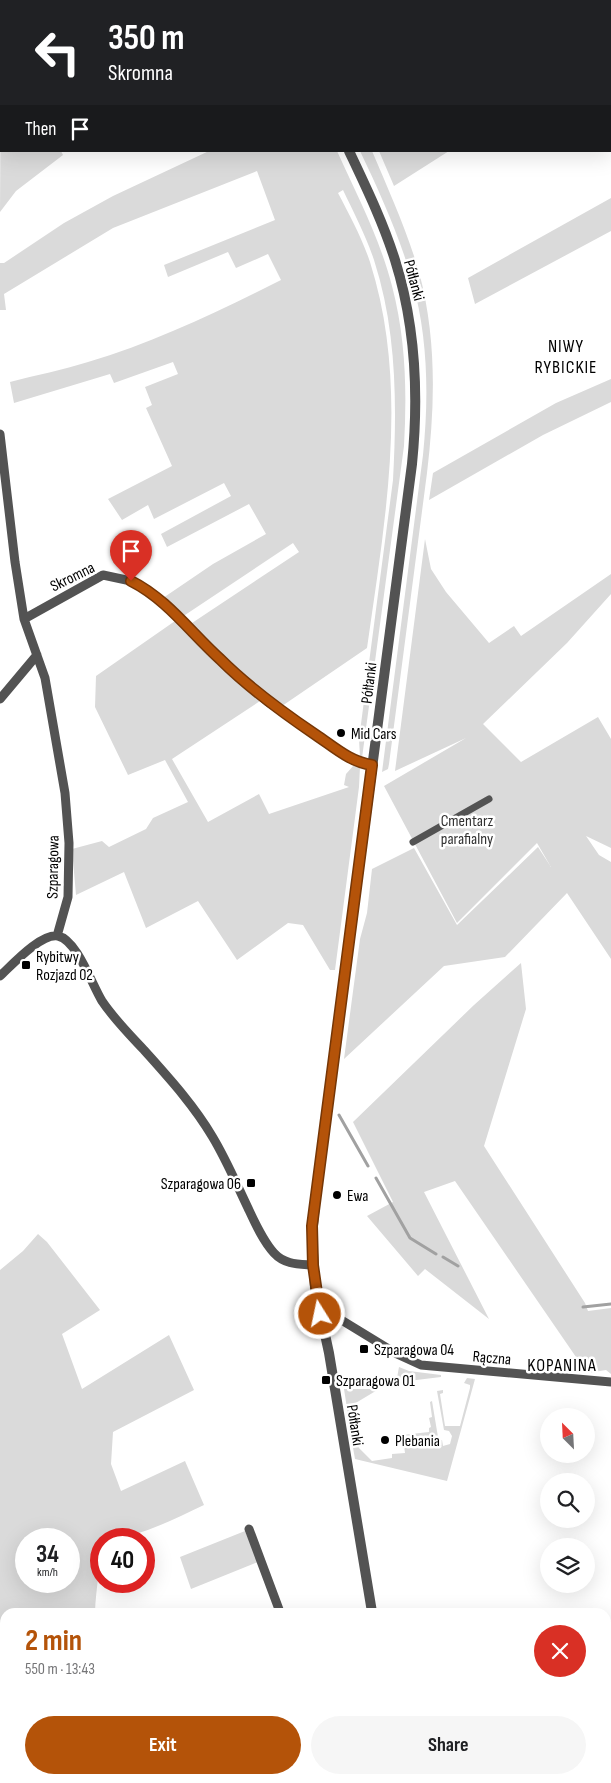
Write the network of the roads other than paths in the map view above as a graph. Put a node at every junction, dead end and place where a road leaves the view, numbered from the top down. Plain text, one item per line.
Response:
1 (349, 152) edge
2 (0, 434) edge
3 (24, 619) junction
4 (37, 655) junction
5 (0, 699) edge
6 (372, 765) junction
7 (489, 799) dead end
8 (413, 842) dead end
9 (57, 936) junction
10 (0, 976) edge
11 (313, 1265) junction
12 (322, 1324) junction
13 (611, 1382) edge
14 (249, 1529) dead end
15 (279, 1608) edge
16 (371, 1608) edge

1 - 6 street, Półłanki
2 - 3 street, Szparagowa
3 - 4 street, Szparagowa
3 - 6 street, Skromna
4 - 5 street
4 - 9 street, Szparagowa
6 - 11 street, Półłanki
7 - 8 street
9 - 10 street
9 - 11 street
11 - 12 street, Półłanki
12 - 13 street, Rączna
12 - 16 street, Półłanki
14 - 15 street

